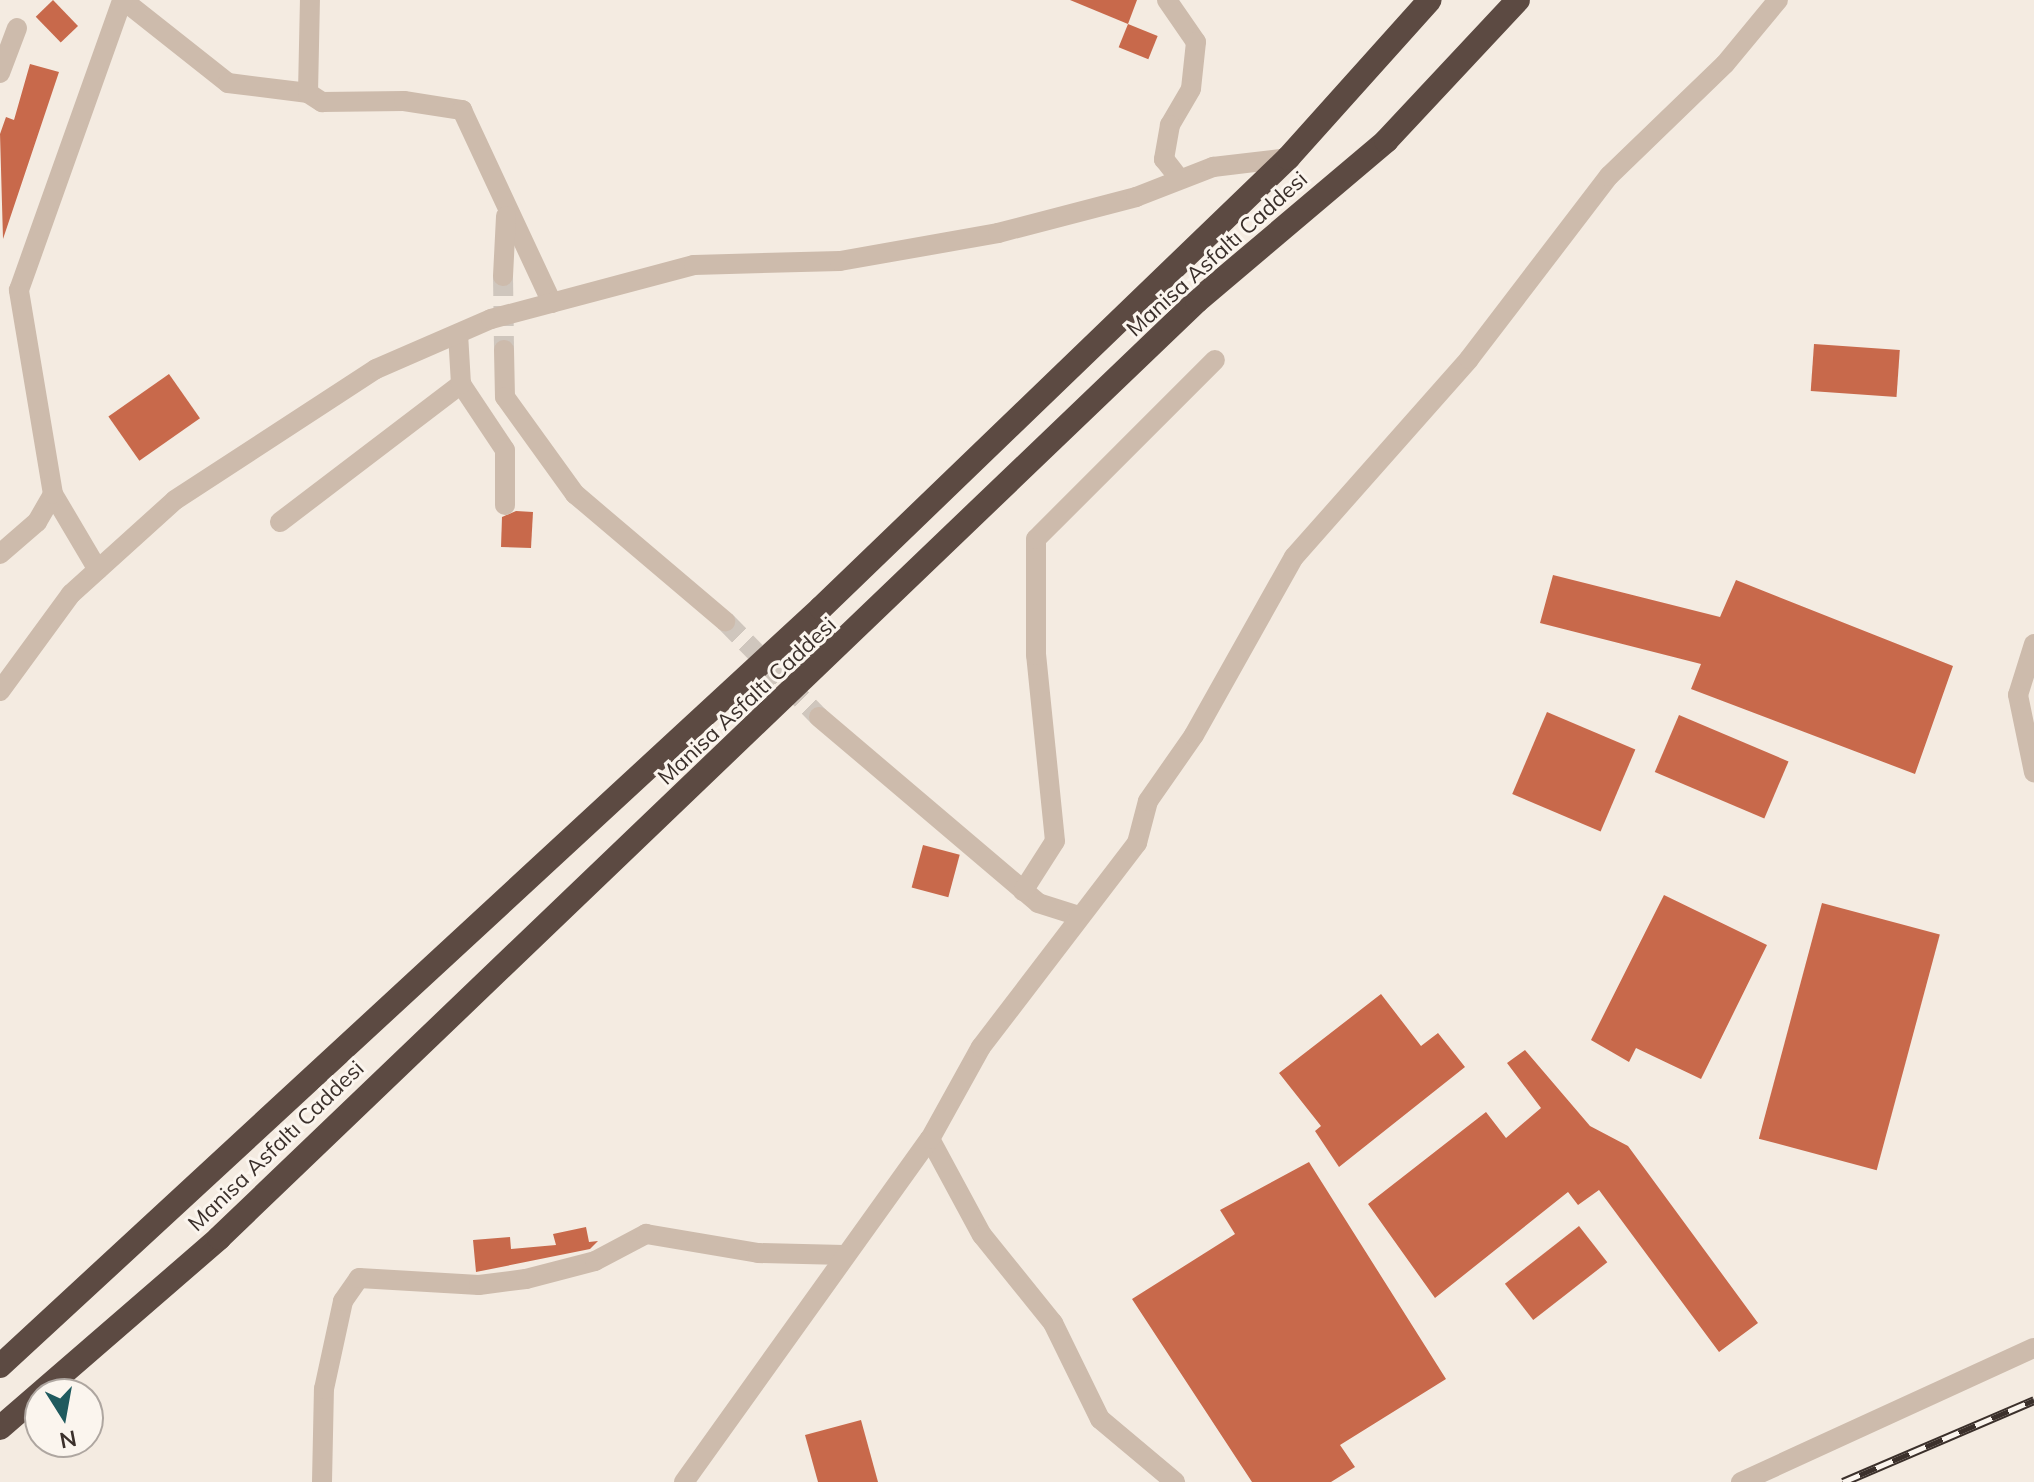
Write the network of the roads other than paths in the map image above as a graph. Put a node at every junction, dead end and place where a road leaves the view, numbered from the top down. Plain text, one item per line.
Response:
1 (123, 0) edge
2 (310, 0) edge
3 (1167, 0) edge
4 (1430, 0) edge
5 (1518, 0) edge
6 (1778, 0) edge
7 (17, 28) dead end
8 (0, 73) edge
9 (308, 93) junction
10 (1288, 158) junction
11 (1178, 177) junction
12 (506, 208) junction
13 (503, 276) tunnel mouth
14 (9, 287) edge
15 (552, 303) junction
16 (458, 334) junction
17 (504, 350) tunnel mouth
18 (1215, 360) dead end
19 (461, 384) junction
20 (53, 494) junction
21 (505, 505) dead end
22 (280, 522) dead end
23 (0, 554) edge
24 (98, 570) junction
25 (725, 621) tunnel mouth
26 (2034, 644) edge
27 (0, 691) edge
28 (819, 717) tunnel mouth
29 (2034, 772) edge
30 (1023, 891) junction
31 (1079, 916) junction
32 (930, 1139) junction
33 (844, 1255) junction
34 (2034, 1348) edge
35 (0, 1366) edge
36 (0, 1428) edge
37 (322, 1482) edge
38 (684, 1482) edge
39 (1175, 1482) edge
40 (1741, 1482) edge

1 - 9 street
1 - 14 street
2 - 9 street
3 - 11 street
4 - 10 highway, Manisa Asfaltı Caddesi
5 - 36 highway, Manisa Asfaltı Caddesi
6 - 31 street
7 - 8 street
9 - 12 street
10 - 11 street
10 - 35 highway, Manisa Asfaltı Caddesi
11 - 15 street
12 - 13 street
12 - 15 street
14 - 20 street
15 - 16 street
16 - 19 street
16 - 24 street
17 - 25 street
18 - 30 street
19 - 21 street
19 - 22 street
20 - 23 street
20 - 24 street
24 - 27 street
26 - 29 street
28 - 30 street
30 - 31 street
31 - 32 street
32 - 33 street
32 - 39 street
33 - 37 street
33 - 38 street
34 - 40 street

